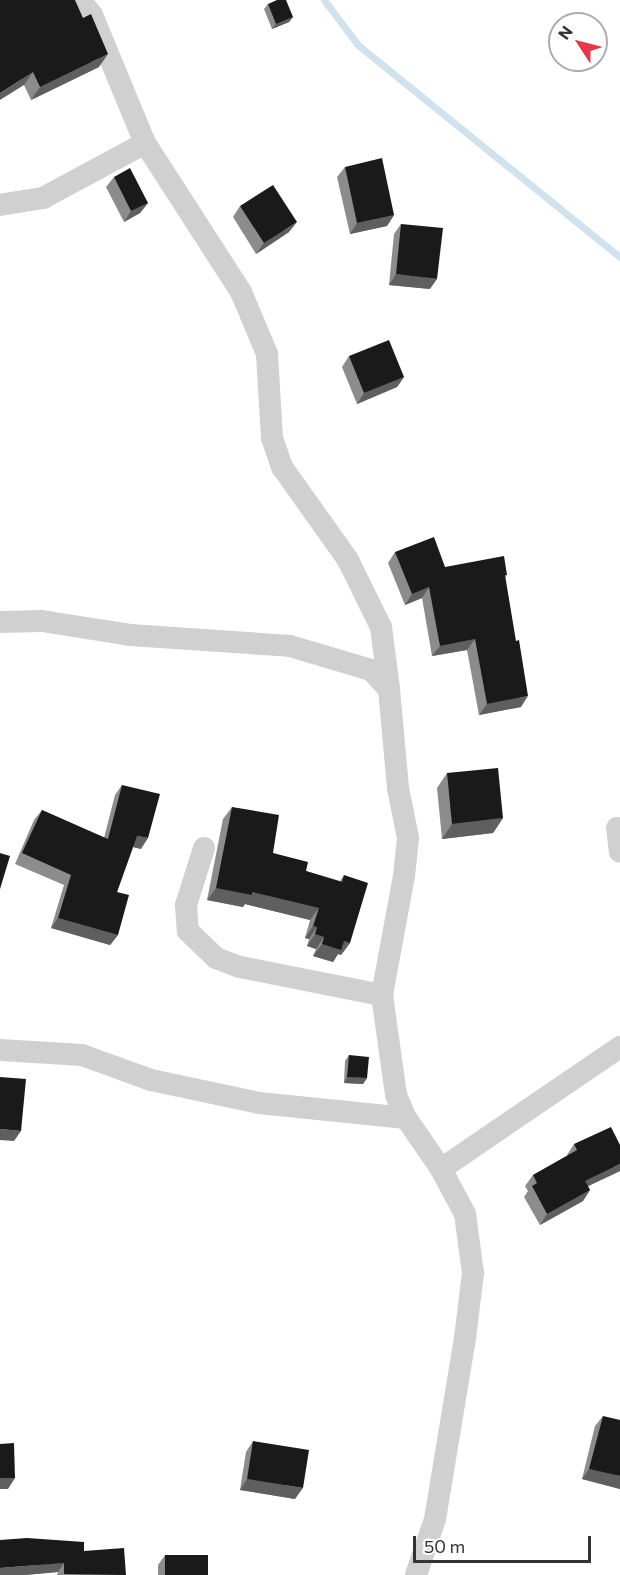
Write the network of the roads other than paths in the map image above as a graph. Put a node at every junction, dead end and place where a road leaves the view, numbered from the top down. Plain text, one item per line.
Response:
1 (80, 0) edge
2 (144, 143) junction
3 (0, 205) edge
4 (0, 622) edge
5 (389, 689) junction
6 (617, 828) dead end
7 (204, 848) dead end
8 (620, 852) edge
9 (382, 995) junction
10 (620, 1047) edge
11 (0, 1050) edge
12 (406, 1118) junction
13 (441, 1169) junction
14 (416, 1575) edge

1 - 2 street
2 - 3 street
2 - 5 street
4 - 5 street
5 - 9 street
6 - 8 street
7 - 9 street
9 - 12 street
10 - 13 street
11 - 12 street
12 - 13 street
13 - 14 street

